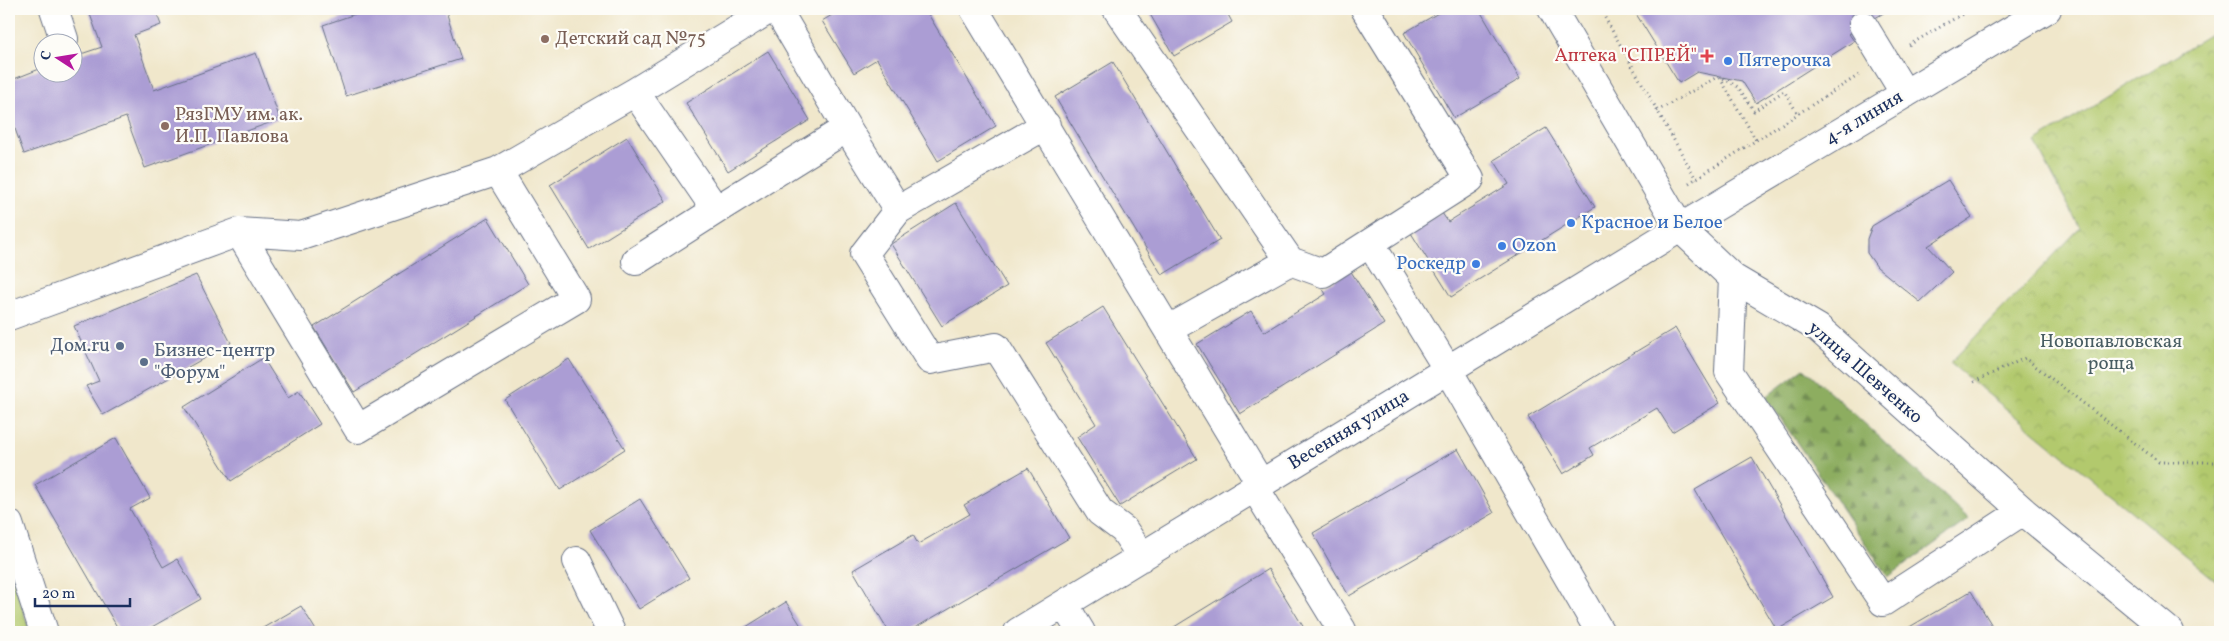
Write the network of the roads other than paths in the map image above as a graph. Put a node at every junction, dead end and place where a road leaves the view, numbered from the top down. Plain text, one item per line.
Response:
1 (54, 9) edge
2 (770, 9) edge
3 (777, 9) edge
4 (974, 9) edge
5 (1117, 9) edge
6 (1365, 9) edge
7 (1552, 9) edge
8 (2047, 9) edge
9 (1863, 25) dead end
10 (62, 32) edge
11 (635, 92) junction
12 (1904, 94) junction
13 (1046, 125) junction
14 (847, 128) junction
15 (498, 171) junction
16 (716, 210) junction
17 (898, 210) junction
18 (1680, 228) junction
19 (239, 232) junction
20 (1370, 243) junction
21 (636, 261) dead end
22 (1290, 261) junction
23 (1733, 278) junction
24 (9, 316) edge
25 (1169, 329) junction
26 (1448, 370) junction
27 (1258, 486) junction
28 (2023, 511) junction
29 (9, 524) edge
30 (1142, 557) junction
31 (577, 561) dead end
32 (1064, 604) junction
33 (1342, 630) dead end
34 (44, 632) edge
35 (611, 632) edge
36 (1018, 632) edge
37 (1081, 632) edge
38 (1600, 632) edge
39 (2170, 632) edge

1 - 10 street
2 - 11 street
3 - 14 street
4 - 13 street
5 - 22 street
6 - 20 street
7 - 18 street, улица Шевченко
8 - 12 street, 4-я линия
9 - 12 street
11 - 15 street
11 - 16 street
12 - 18 street, 4-я линия
13 - 17 street
13 - 25 street
14 - 16 street
14 - 17 street
15 - 19 street
15 - 19 street
16 - 21 street
17 - 30 street
18 - 23 street, улица Шевченко
18 - 26 street, Весенняя улица
19 - 24 street
20 - 22 street
20 - 26 street
22 - 25 street
23 - 28 street, улица Шевченко
23 - 28 street
25 - 27 street
26 - 27 street, Весенняя улица
26 - 38 street
27 - 30 street, Весенняя улица
27 - 33 street
28 - 39 street, улица Шевченко
29 - 34 street
30 - 32 street, Весенняя улица
31 - 35 street
32 - 36 street, Весенняя улица
32 - 37 street

